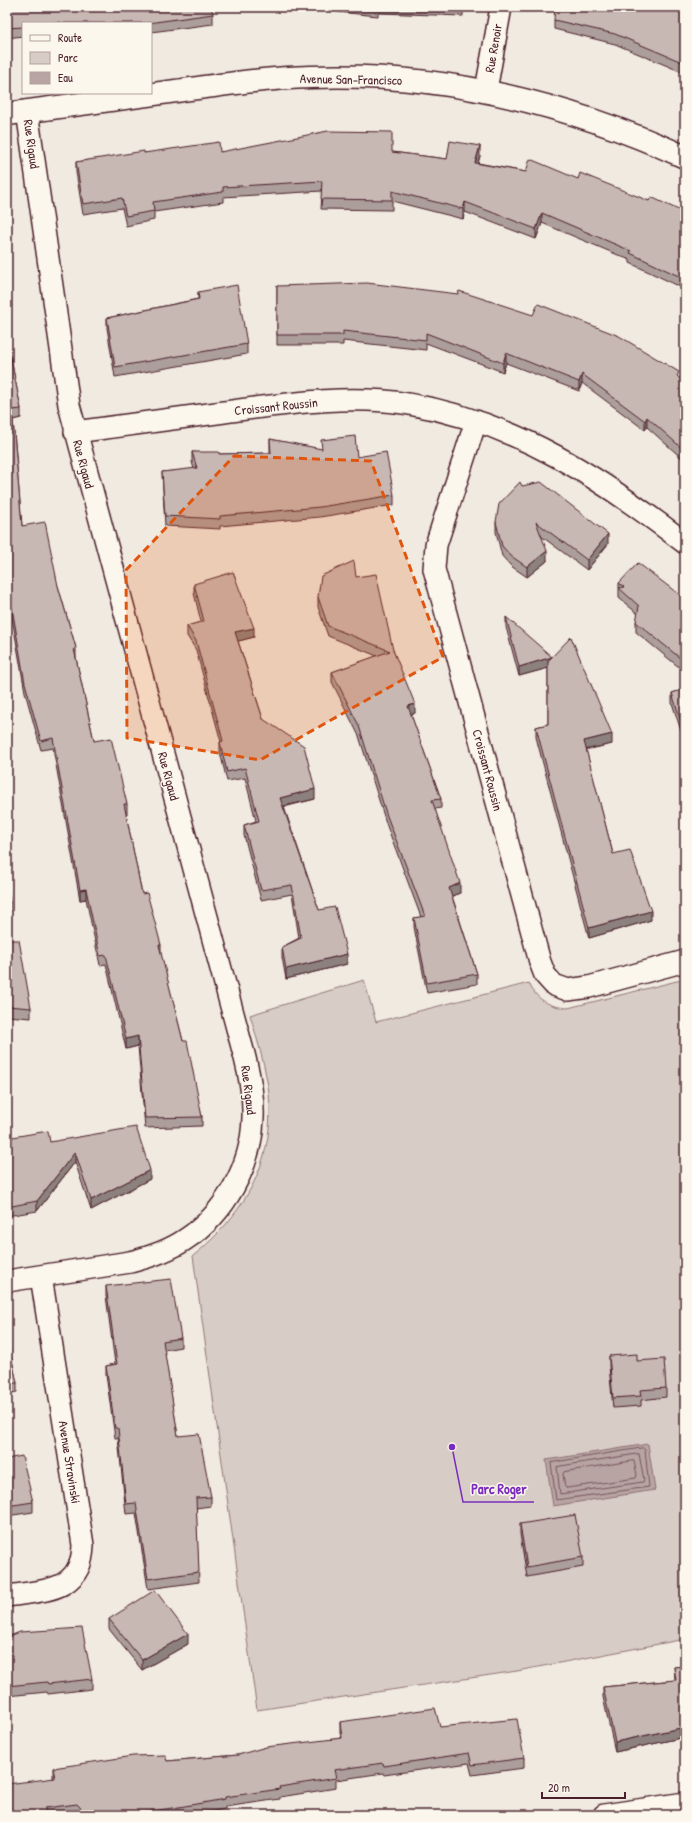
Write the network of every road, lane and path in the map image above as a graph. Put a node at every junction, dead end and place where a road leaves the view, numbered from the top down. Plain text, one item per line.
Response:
1 (501, 7) edge
2 (486, 90) junction
3 (17, 112) edge
4 (685, 157) edge
5 (476, 422) junction
6 (75, 432) junction
7 (685, 543) edge
8 (685, 961) edge
9 (41, 1276) junction
10 (7, 1281) edge
11 (7, 1596) edge
12 (685, 1803) edge
13 (604, 1815) edge

1 - 2 street, Rue Renoir
2 - 3 street, Avenue San-Francisco
2 - 4 street, Avenue San-Francisco
3 - 6 street, Rue Rigaud
5 - 6 street, Croissant Roussin
5 - 7 street, Croissant Roussin
5 - 8 street, Croissant Roussin
6 - 9 street, Rue Rigaud
9 - 10 street, Rue Rigaud
9 - 11 street, Avenue Stravinski
12 - 13 street

